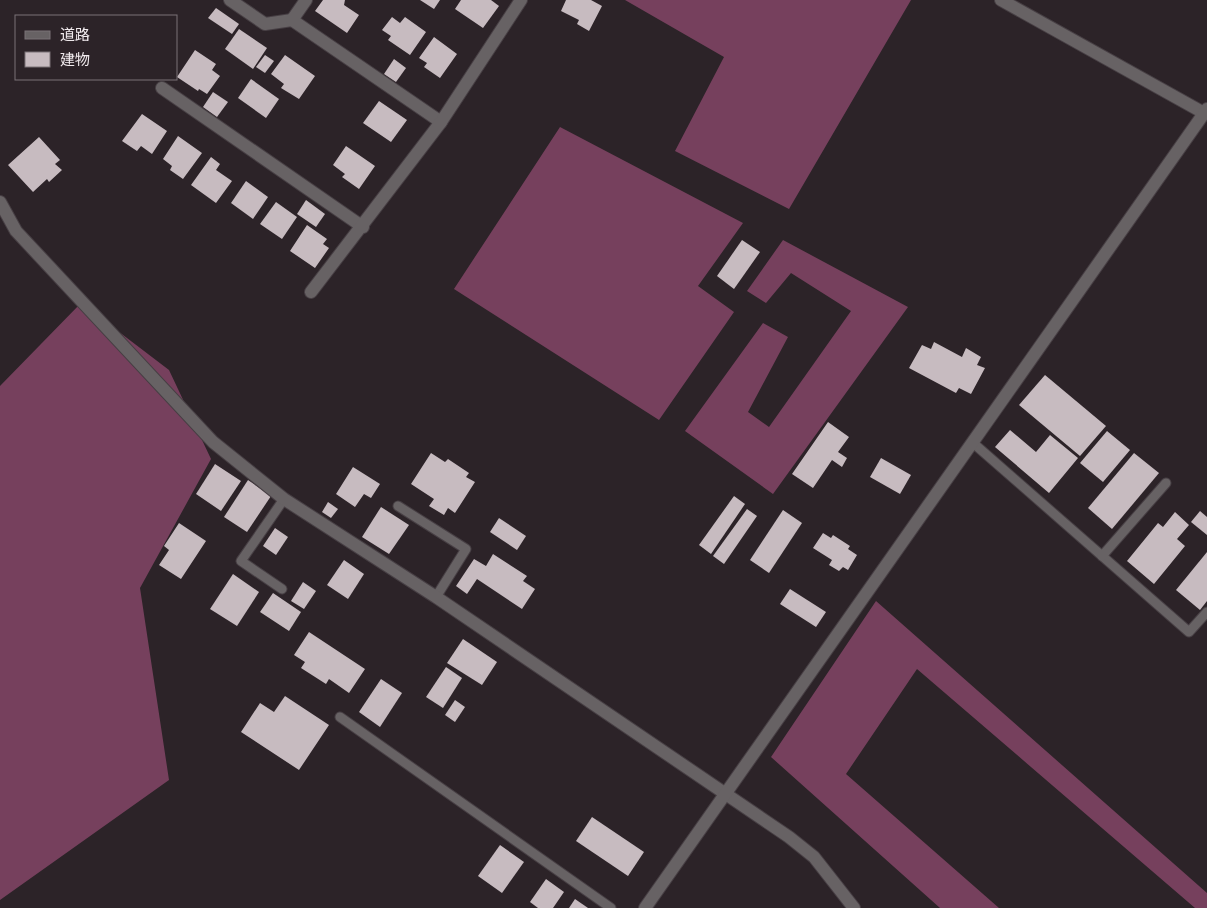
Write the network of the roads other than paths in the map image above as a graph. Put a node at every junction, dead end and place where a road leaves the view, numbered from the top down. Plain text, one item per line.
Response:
1 (230, 0) edge
2 (306, 0) edge
3 (521, 0) edge
4 (1001, 0) edge
5 (292, 20) junction
6 (162, 88) dead end
7 (1205, 111) edge
8 (440, 122) junction
9 (0, 202) edge
10 (363, 227) junction
11 (312, 292) dead end
12 (972, 442) junction
13 (1166, 483) dead end
14 (284, 499) junction
15 (398, 506) dead end
16 (1102, 556) junction
17 (282, 590) dead end
18 (436, 596) junction
19 (1207, 612) edge
20 (340, 717) dead end
21 (723, 794) junction
22 (611, 908) edge
23 (645, 908) edge
24 (854, 908) edge

1 - 5 street
2 - 5 street
3 - 8 street
4 - 7 street
5 - 8 street
6 - 10 street
7 - 12 street
8 - 10 street
9 - 14 street
10 - 11 street
12 - 16 lane
12 - 21 street
13 - 16 lane
14 - 17 lane
14 - 18 street
15 - 18 lane
16 - 19 lane
18 - 21 street
20 - 22 lane
21 - 23 street
21 - 24 street

